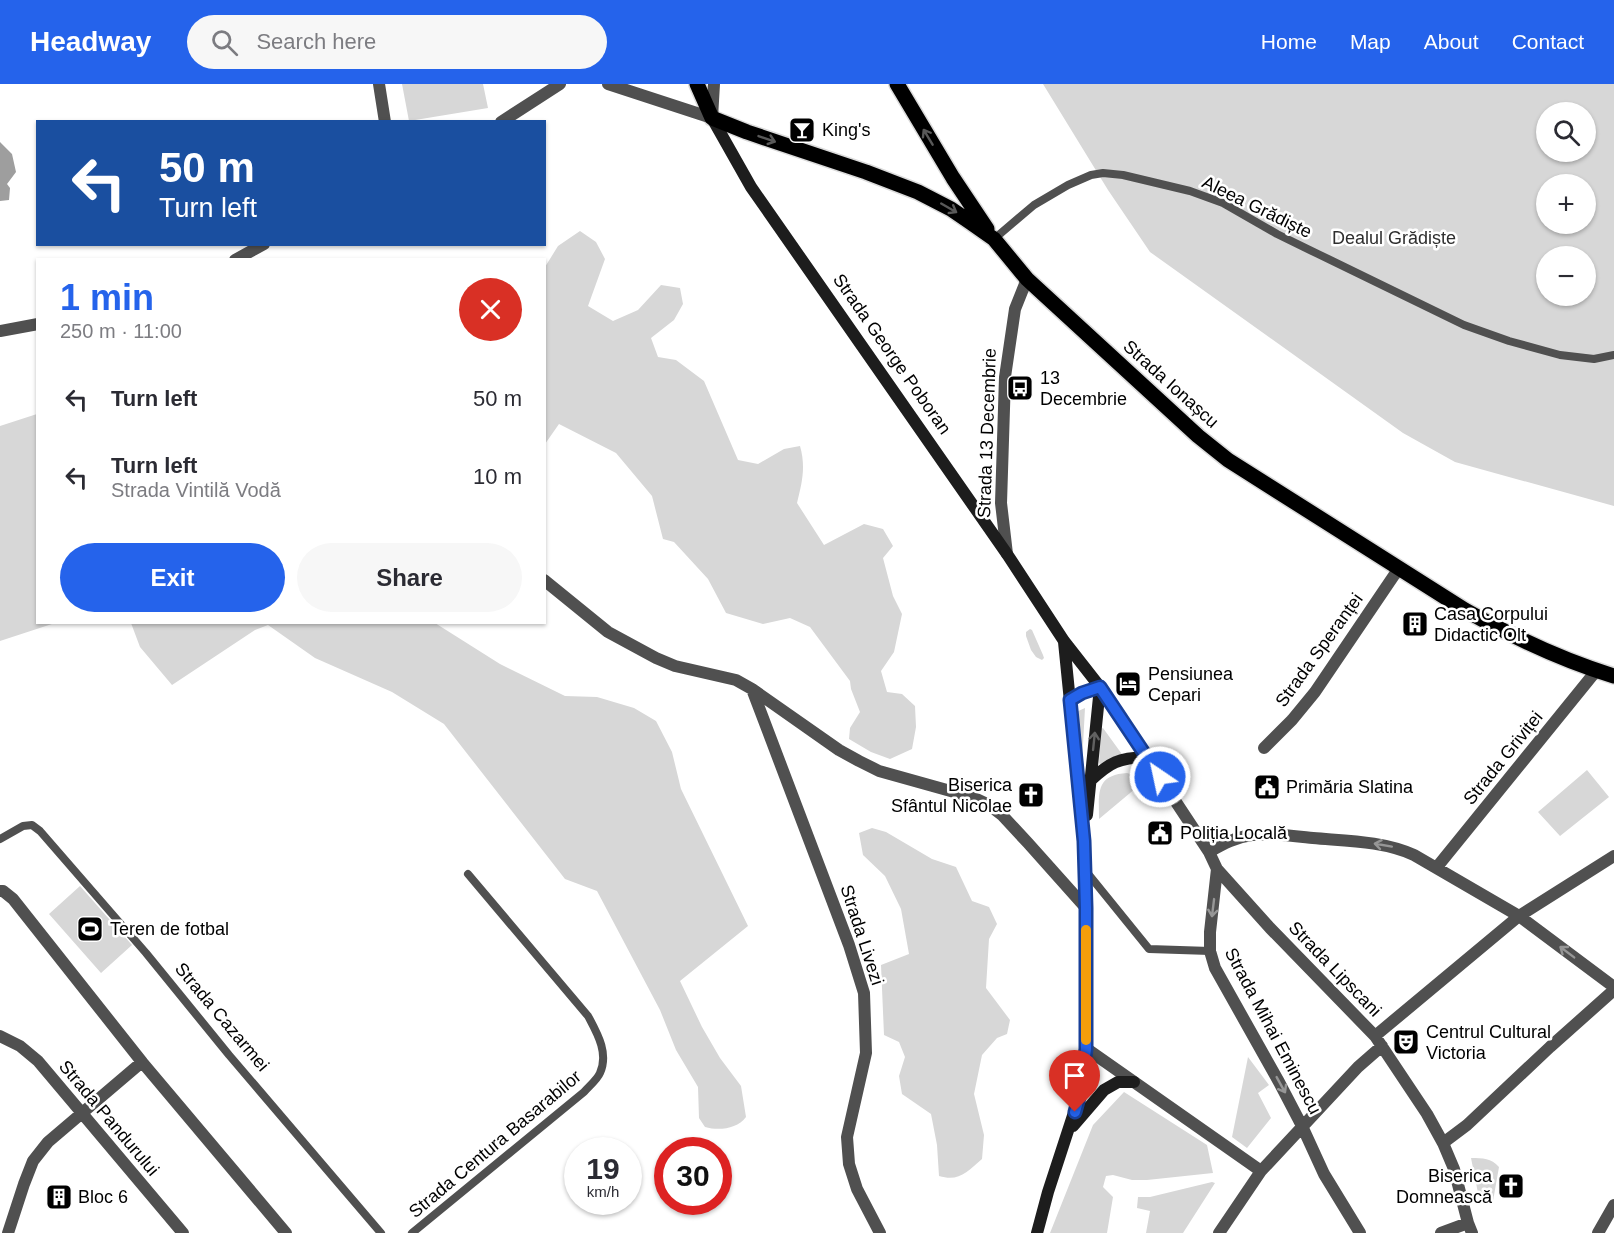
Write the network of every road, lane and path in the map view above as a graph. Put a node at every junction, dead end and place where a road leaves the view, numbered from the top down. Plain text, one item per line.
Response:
1 (379, 84) edge
2 (560, 84) edge
3 (608, 84) edge
4 (697, 84) edge
5 (714, 84) edge
6 (897, 84) edge
7 (712, 118) junction
8 (385, 120) edge
9 (504, 120) edge
10 (994, 239) junction
11 (260, 246) edge
12 (239, 258) edge
13 (1027, 279) junction
14 (36, 324) edge
15 (0, 331) edge
16 (1614, 355) edge
17 (1007, 554) junction
18 (1399, 568) junction
19 (546, 582) edge
20 (1064, 641) junction
21 (1596, 671) junction
22 (1614, 676) edge
23 (1100, 687) junction
24 (752, 689) junction
25 (1070, 700) junction
26 (1264, 748) dead end
27 (1146, 757) junction
28 (1090, 780) junction
29 (0, 839) edge
30 (1084, 841) junction
31 (1209, 852) junction
32 (1614, 856) edge
33 (1437, 867) junction
34 (1217, 869) junction
35 (1085, 870) junction
36 (468, 874) dead end
37 (1, 890) edge
38 (1086, 908) junction
39 (1519, 916) junction
40 (1210, 951) junction
41 (1614, 988) edge
42 (0, 1036) edge
43 (1378, 1041) junction
44 (1086, 1049) junction
45 (142, 1062) junction
46 (1134, 1082) junction
47 (81, 1113) junction
48 (1302, 1126) junction
49 (1070, 1129) junction
50 (1443, 1143) junction
51 (1261, 1171) junction
52 (1614, 1205) edge
53 (1466, 1228) edge
54 (9, 1233) edge
55 (183, 1233) edge
56 (286, 1233) edge
57 (381, 1233) edge
58 (412, 1233) edge
59 (880, 1233) edge
60 (1037, 1233) edge
61 (1219, 1233) edge
62 (1360, 1233) edge
63 (1441, 1233) edge
64 (1598, 1233) edge

1 - 8 street
2 - 9 street
3 - 7 street
4 - 7 main road, Strada George Poboran
5 - 7 street
10 -> 6 main road
7 -> 10 main road, Strada Ionașcu
7 - 17 main road, Strada George Poboran
10 - 13 main road, Strada Ionașcu
10 - 16 lane, Aleea Grădiște
11 - 12 street
13 - 17 street, Strada 13 Decembrie
13 - 18 main road, Strada Ionașcu
14 - 15 street
17 - 20 main road, Strada George Poboran
18 - 21 main road, Strada Ionașcu
18 - 26 street, Strada Speranței
19 - 24 street
20 - 23 main road, Strada George Poboran
20 - 25 main road
21 - 22 main road, Strada Ionașcu
21 - 33 street, Strada Griviței
23 - 25 main road
23 - 27 street
28 -> 23 main road
24 - 38 street
24 - 59 street, Strada Livezi
25 - 30 main road
27 - 28 main road
27 - 31 street
28 - 30 main road
29 - 57 lane, Strada Cazarmei
30 - 35 main road
33 -> 31 street
31 - 34 street
32 - 39 street
33 - 39 street
34 -> 40 street, Strada Mihai Eminescu
34 - 43 street, Strada Lipscani
35 - 38 main road
35 - 40 lane
36 - 58 lane, Strada Centura Basarabilor
37 - 45 street
38 - 44 main road
41 -> 39 street
39 - 43 street
40 -> 48 street, Strada Mihai Eminescu
41 - 50 street
42 - 47 street, Strada Pandurului
43 - 48 street
43 - 50 street, Strada Lipscani
44 - 46 street
44 - 49 main road
45 - 47 street
45 - 56 street
46 - 49 main road
46 - 51 street
47 - 54 street
47 - 55 street, Strada Pandurului
48 - 51 street
48 - 62 street, Strada Mihai Eminescu
49 - 60 main road
50 - 53 street, Strada Lipscani
51 - 61 street
52 - 64 street
53 - 63 street

